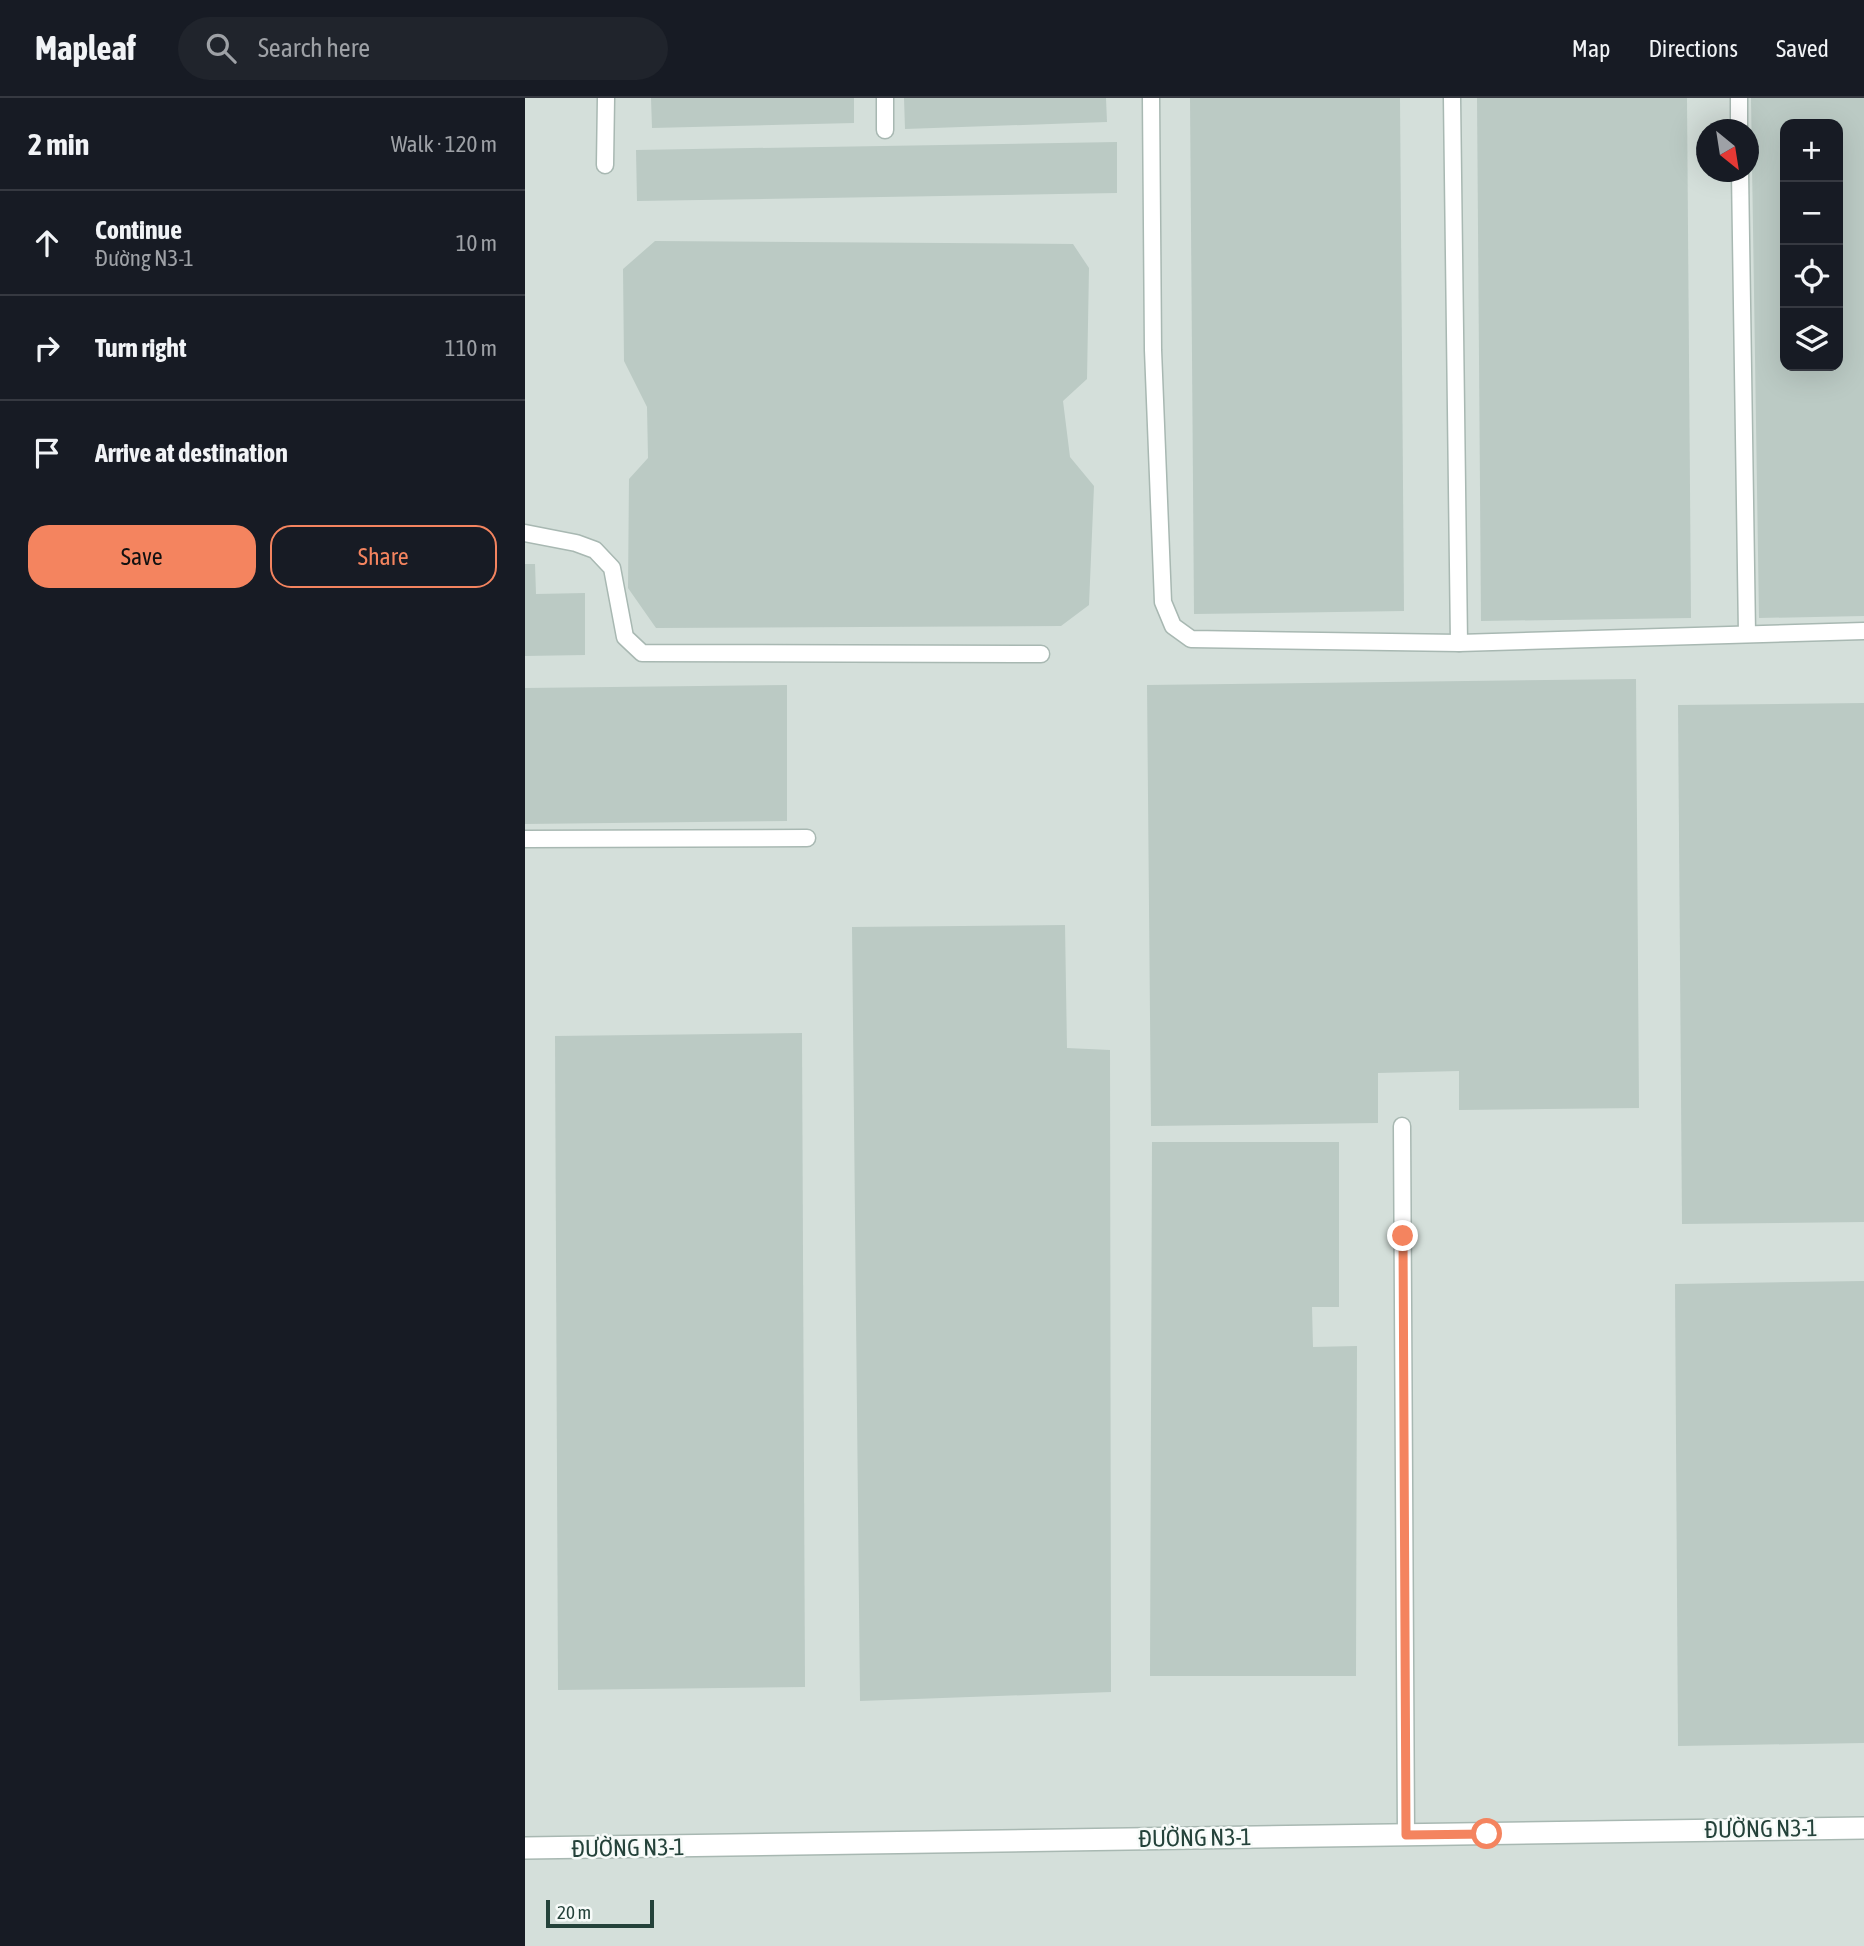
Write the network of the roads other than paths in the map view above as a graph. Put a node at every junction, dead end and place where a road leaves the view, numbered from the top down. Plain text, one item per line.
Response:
1 (606, 98) edge
2 (885, 98) edge
3 (1151, 98) edge
4 (1452, 98) edge
5 (1738, 98) edge
6 (1739, 119) edge
7 (885, 130) dead end
8 (605, 166) dead end
9 (1740, 182) edge
10 (525, 533) edge
11 (1864, 631) edge
12 (1747, 634) junction
13 (1459, 643) junction
14 (1041, 654) dead end
15 (807, 838) dead end
16 (525, 839) edge
17 (1402, 1126) dead end
18 (1864, 1828) edge
19 (1406, 1835) junction
20 (525, 1848) edge

1 - 8 lane
2 - 7 lane
3 - 13 lane
4 - 13 lane
5 - 6 lane
9 - 12 lane
10 - 14 lane
11 - 12 lane
12 - 13 lane
15 - 16 lane
17 - 19 lane
18 - 19 street, ĐƯỜNG N3-1
19 - 20 street, ĐƯỜNG N3-1

